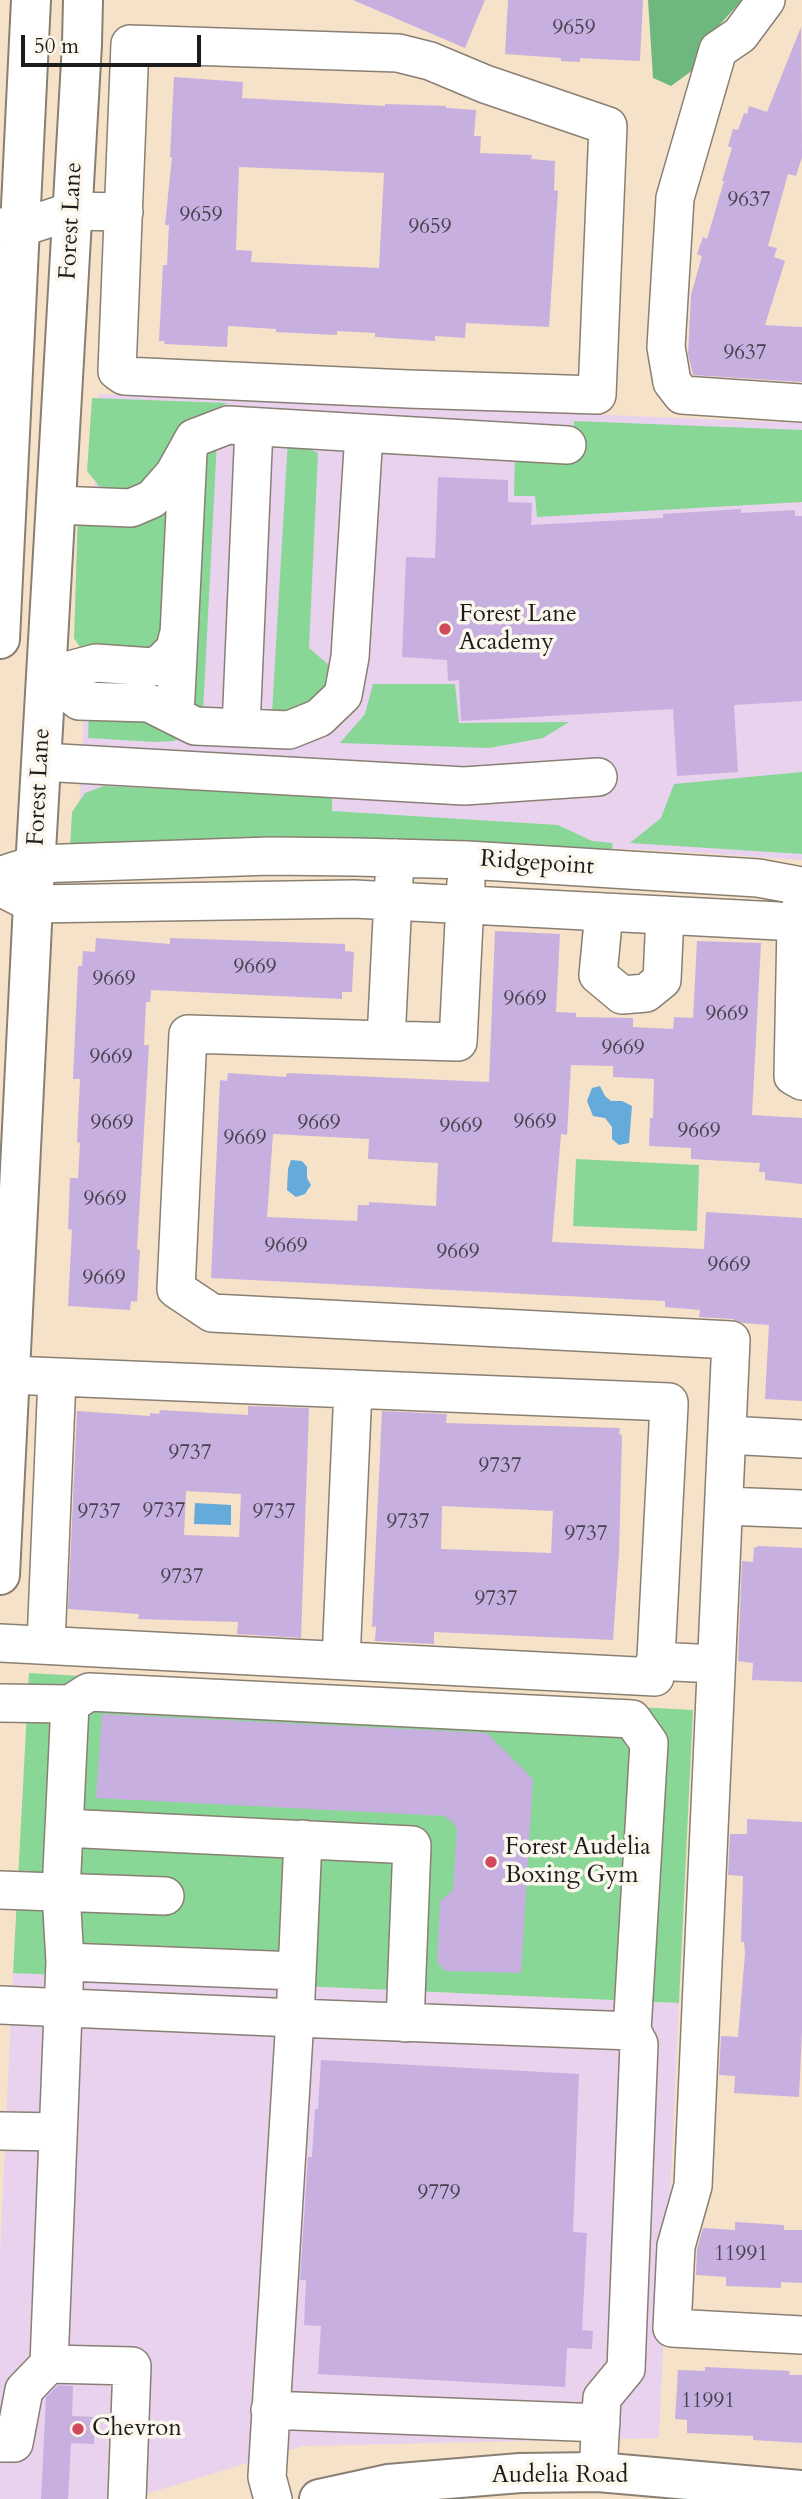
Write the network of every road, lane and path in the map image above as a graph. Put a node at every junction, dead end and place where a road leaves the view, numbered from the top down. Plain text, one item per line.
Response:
1 (31, 0) edge
2 (83, 0) edge
3 (766, 0) edge
4 (82, 44) junction
5 (130, 44) junction
6 (11, 191) edge
7 (72, 211) junction
8 (124, 212) junction
9 (10, 228) edge
10 (802, 403) edge
11 (254, 427) junction
12 (364, 433) junction
13 (567, 444) dead end
14 (188, 449) junction
15 (5, 464) edge
16 (56, 505) junction
17 (178, 636) junction
18 (0, 639) edge
19 (47, 676) junction
20 (175, 716) junction
21 (241, 728) junction
22 (42, 762) junction
23 (598, 777) dead end
24 (270, 856) junction
25 (395, 858) junction
26 (467, 860) junction
27 (18, 870) edge
28 (634, 870) junction
29 (802, 886) edge
30 (0, 887) edge
31 (270, 899) junction
32 (392, 901) junction
33 (33, 904) junction
34 (464, 905) junction
35 (633, 914) junction
36 (800, 917) edge
37 (386, 1040) junction
38 (802, 1081) edge
39 (5, 1375) edge
40 (57, 1377) junction
41 (353, 1389) junction
42 (668, 1406) junction
43 (727, 1421) junction
44 (802, 1439) edge
45 (724, 1506) junction
46 (802, 1509) edge
47 (0, 1575) edge
48 (0, 1643) edge
49 (46, 1643) junction
50 (341, 1660) junction
51 (655, 1661) junction
52 (716, 1664) junction
53 (0, 1703) edge
54 (70, 1704) junction
55 (64, 1828) junction
56 (303, 1839) junction
57 (0, 1889) edge
58 (61, 1892) junction
59 (165, 1896) dead end
60 (65, 1962) junction
61 (297, 1971) junction
62 (0, 2005) edge
63 (63, 2008) junction
64 (295, 2018) junction
65 (405, 2023) junction
66 (632, 2031) junction
67 (0, 2131) edge
68 (58, 2132) junction
69 (802, 2335) edge
70 (49, 2364) junction
71 (270, 2410) junction
72 (601, 2423) junction
73 (0, 2442) edge
74 (597, 2485) edge
75 (802, 2490) edge
76 (127, 2499) edge
77 (273, 2499) edge
78 (319, 2499) edge

1 - 6 main road
2 - 4 main road, Forest Lane
3 - 10 street
4 - 5 street
4 - 7 main road, Forest Lane
5 - 8 street
5 - 8 street
6 - 7 street
6 - 9 main road
7 - 8 street
7 - 9 street
7 - 16 main road, Forest Lane
9 - 15 main road
11 - 12 street
11 - 14 street
11 - 21 street
12 - 13 street
12 - 21 street
14 - 16 street
14 - 17 street
15 - 18 main road
15 - 19 main road
16 - 19 main road, Forest Lane
17 - 19 street
17 - 20 street
19 - 20 street
19 - 22 main road, Forest Lane
20 - 21 street
22 - 23 street
22 - 27 main road, Forest Lane
24 - 25 street, Ridgepoint
24 - 27 street, Ridgepoint
24 - 31 street
25 - 26 street, Ridgepoint
25 - 32 street
26 - 28 street, Ridgepoint
26 - 34 street
27 - 33 main road, Forest Lane
28 - 29 street, Ridgepoint
28 - 35 street
30 - 33 street, Ridgepoint
31 - 32 street, Ridgepoint
31 - 33 street, Ridgepoint
32 - 34 street, Ridgepoint
32 - 37 street
33 - 39 main road, Forest Lane
34 - 35 street, Ridgepoint
34 - 37 street
35 - 36 street, Ridgepoint
36 - 38 street
37 - 43 street
39 - 40 street
39 - 47 main road, Forest Lane
40 - 41 street
40 - 49 street
41 - 42 street
41 - 50 street
42 - 43 street
42 - 51 street
43 - 44 street
43 - 45 street
45 - 46 street
45 - 52 street
48 - 49 street
49 - 50 street
50 - 51 street
51 - 52 street
52 - 69 street
53 - 54 street
54 - 55 street
54 - 66 street
55 - 56 street
55 - 58 street
56 - 61 street
56 - 65 street
57 - 58 street
58 - 59 street
58 - 60 street
60 - 61 street
60 - 63 street
61 - 64 street
62 - 63 street
63 - 64 street
63 - 68 street
64 - 65 street
64 - 71 street
65 - 66 street
66 - 72 street
67 - 68 street
68 - 70 street
70 - 73 street
70 - 76 street
71 - 72 street
71 - 77 street
72 - 74 street
74 - 75 main road, Audelia Road
74 - 78 main road, Audelia Road

